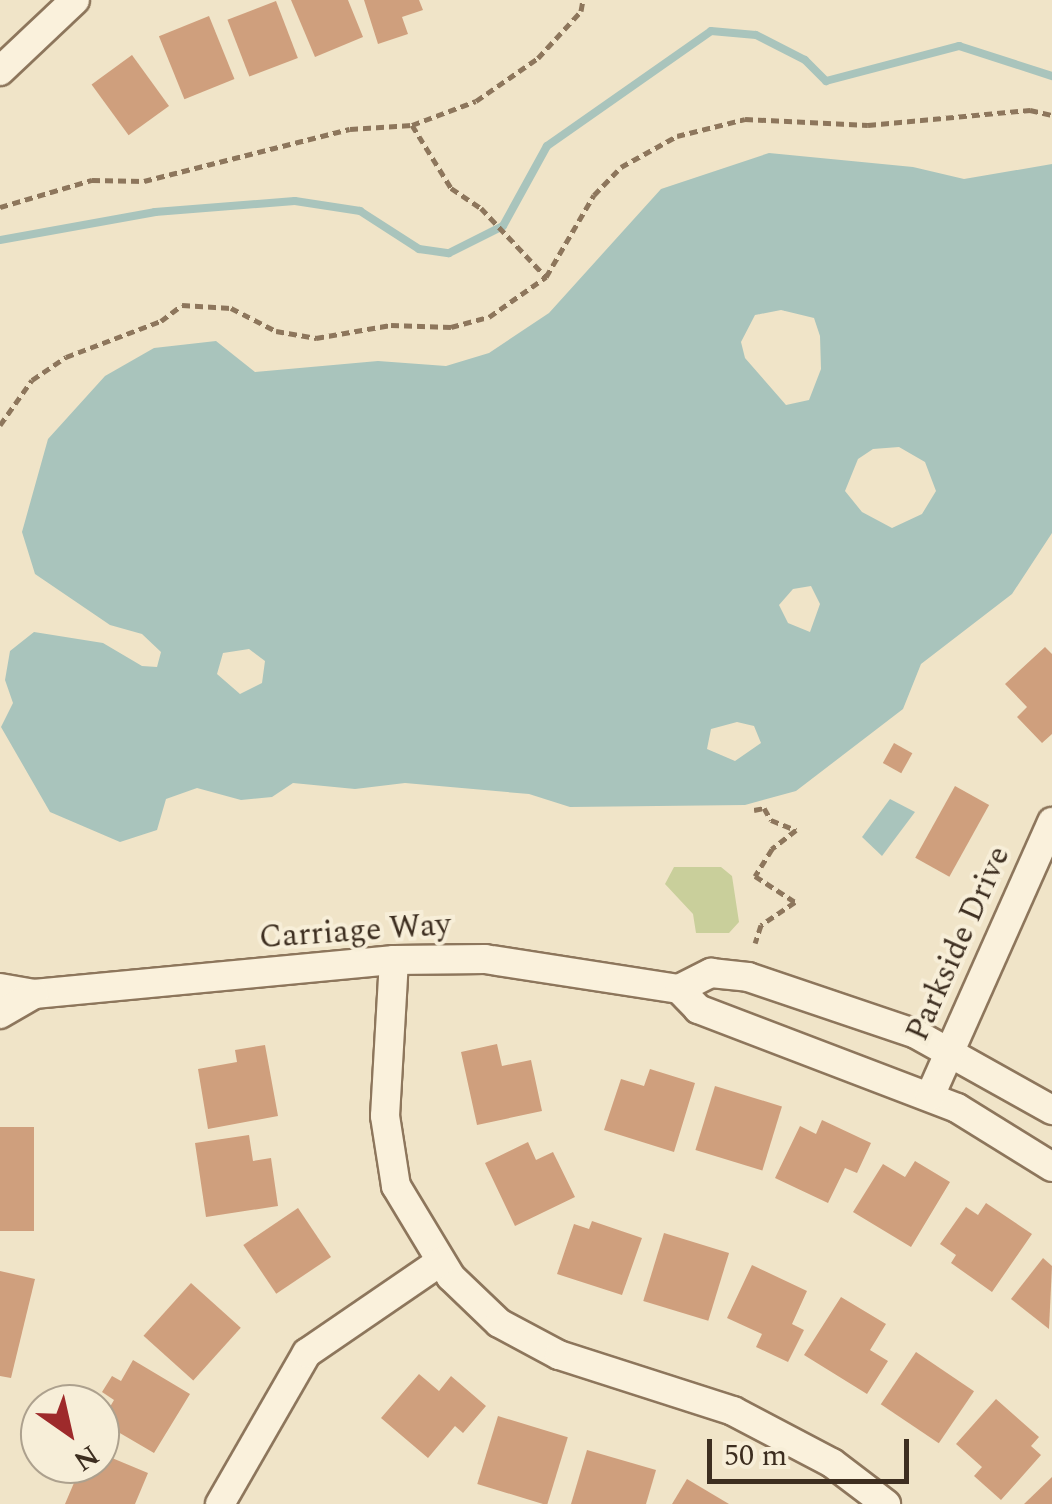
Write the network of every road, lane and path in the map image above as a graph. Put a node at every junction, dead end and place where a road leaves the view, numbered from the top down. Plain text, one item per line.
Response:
1 (75, 0) edge
2 (582, 0) edge
3 (0, 71) edge
4 (1052, 115) edge
5 (412, 124) junction
6 (0, 207) edge
7 (546, 277) junction
8 (0, 425) edge
9 (754, 810) dead end
10 (1052, 822) edge
11 (755, 943) dead end
12 (394, 960) junction
13 (0, 988) edge
14 (679, 989) junction
15 (34, 994) junction
16 (0, 1014) edge
17 (948, 1049) junction
18 (930, 1096) junction
19 (1052, 1110) edge
20 (1052, 1167) edge
21 (440, 1262) junction
22 (220, 1504) edge
23 (886, 1504) edge

1 - 3 street
2 - 5 path
4 - 7 path
5 - 6 path
5 - 7 path
7 - 8 path
9 - 11 path
10 - 17 street, Parkside Drive
12 - 14 street, Carriage Way
12 - 15 street, Carriage Way
12 - 21 street
13 - 15 street, Carriage Way
14 - 17 street, Carriage Way
14 - 18 street, Carriage Way
15 - 16 street, Carriage Way
17 - 18 street, Parkside Drive
17 - 19 street, Carriage Way
18 - 20 street, Carriage Way
21 - 22 street
21 - 23 street

